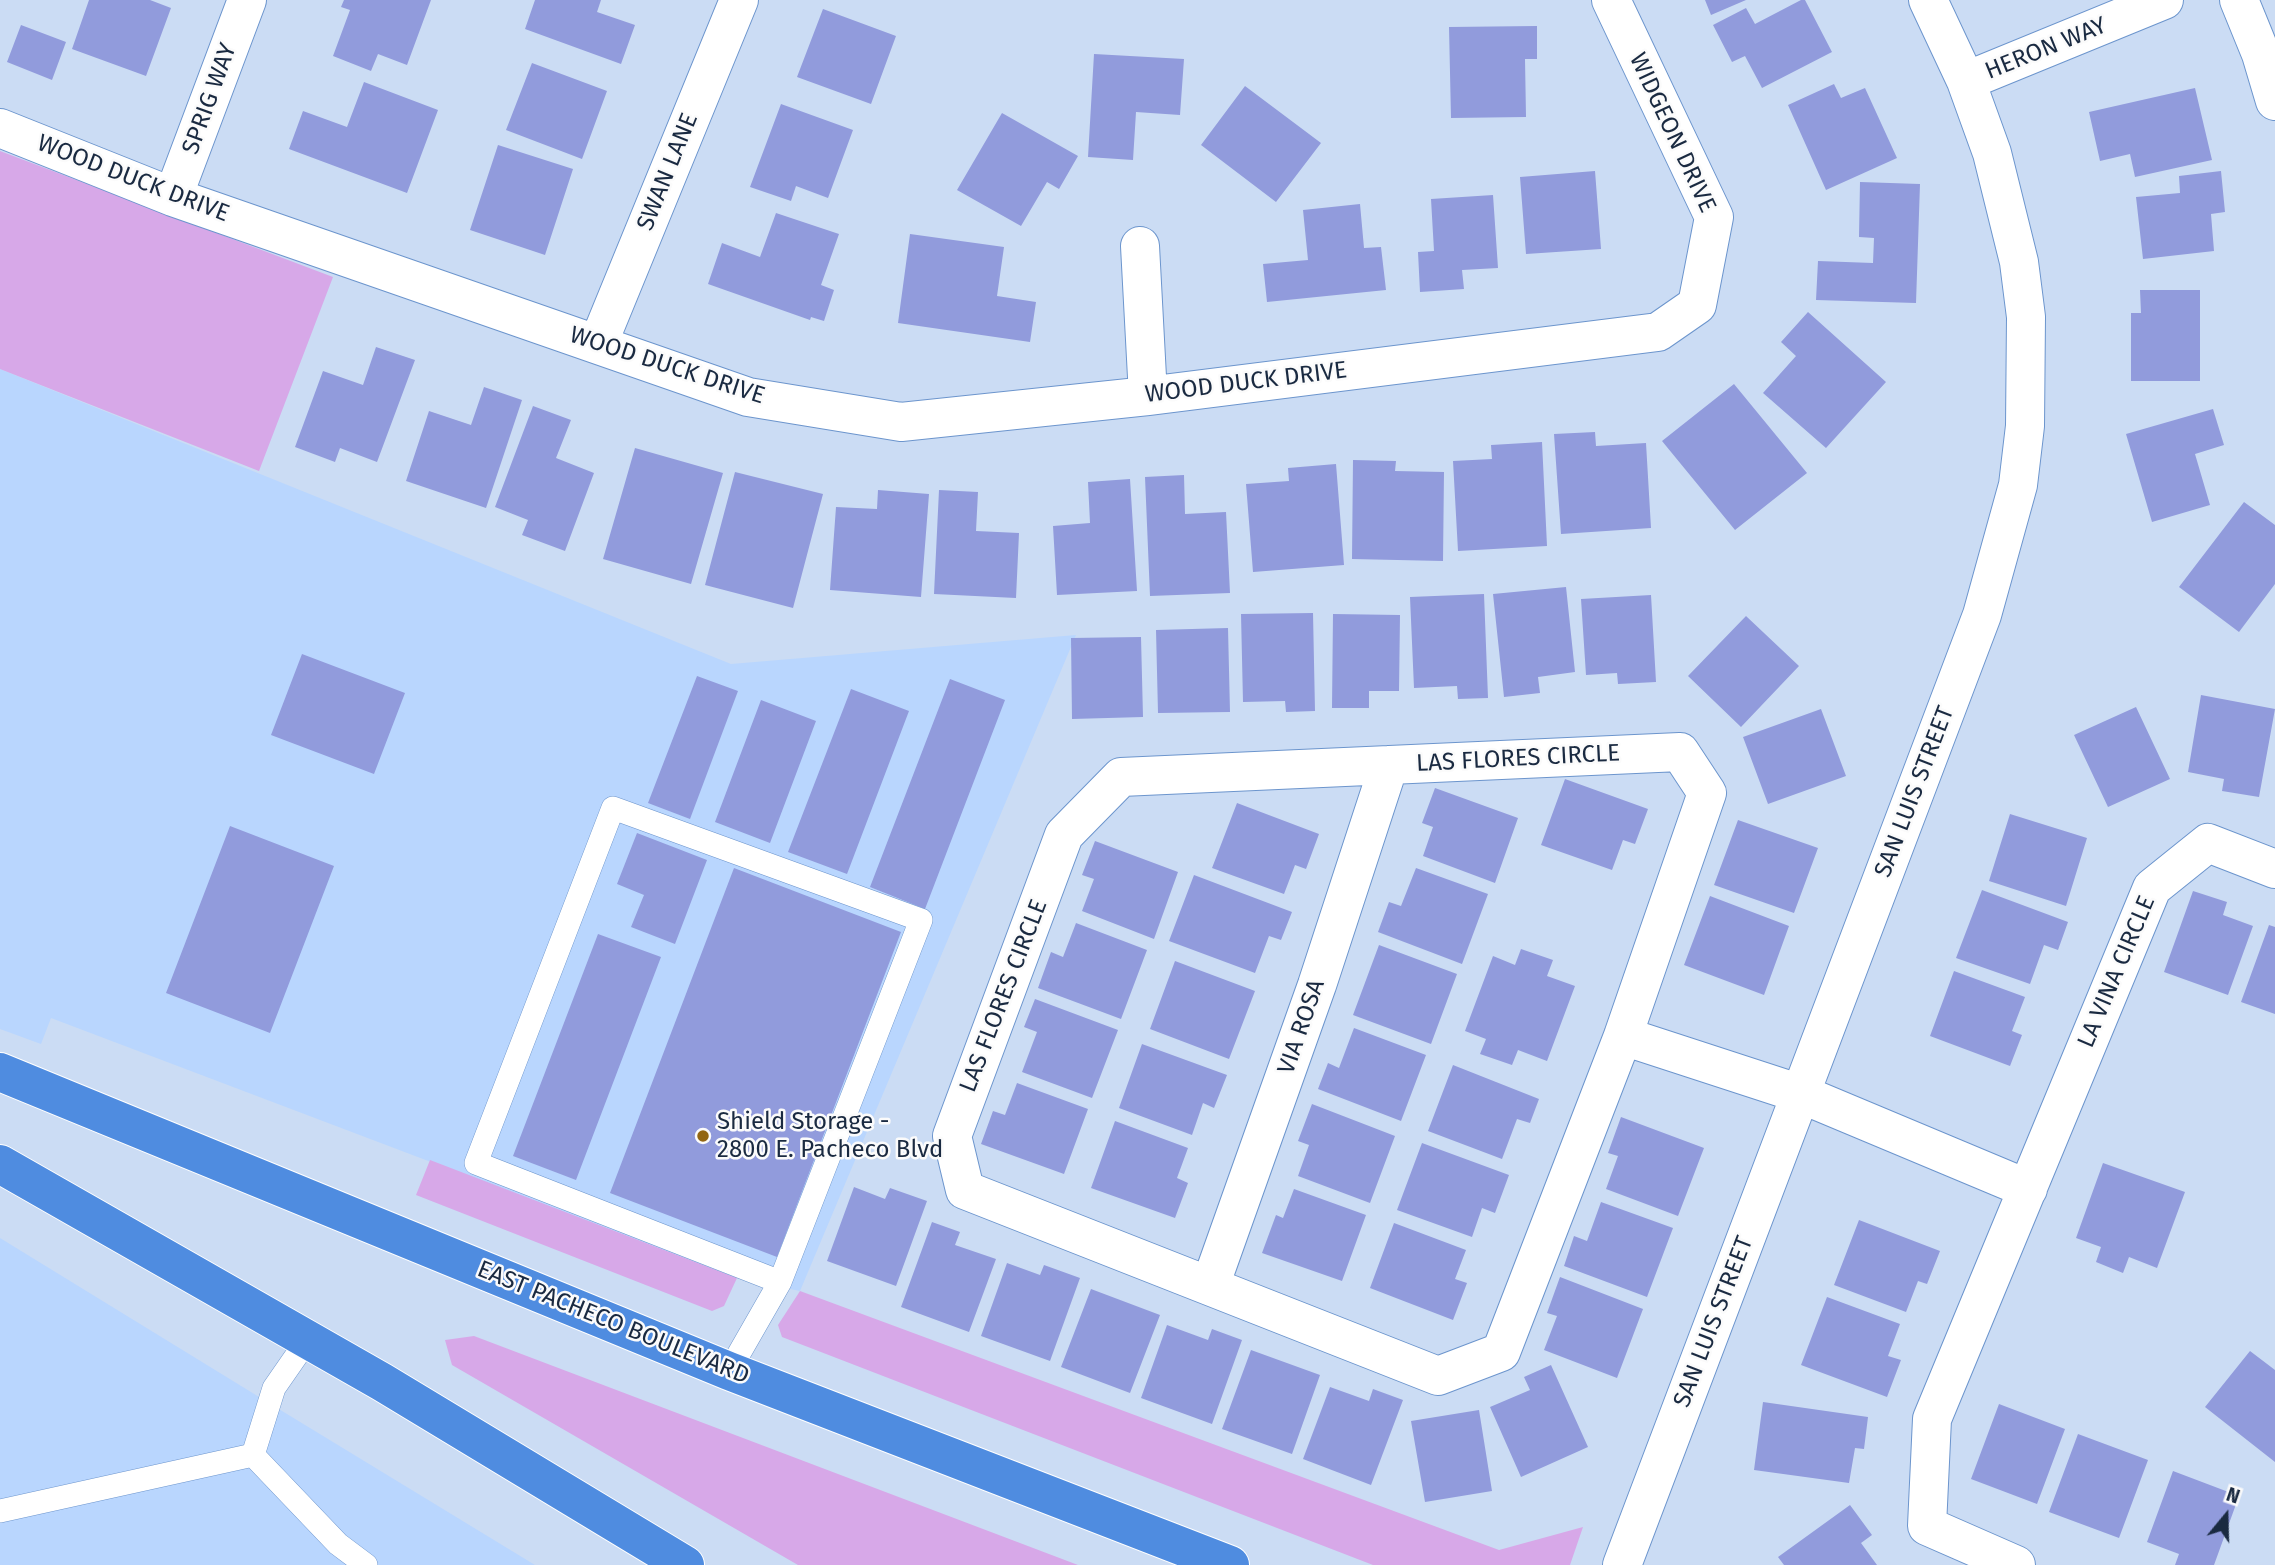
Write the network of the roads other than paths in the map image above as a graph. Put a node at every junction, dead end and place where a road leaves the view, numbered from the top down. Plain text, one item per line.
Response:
1 (247, 0) edge
2 (739, 0) edge
3 (1611, 0) edge
4 (1928, 0) edge
5 (2164, 0) edge
6 (2238, 0) edge
7 (1966, 82) junction
8 (2275, 101) edge
9 (0, 128) edge
10 (173, 197) junction
11 (1140, 246) dead end
12 (1658, 332) joint
13 (598, 344) junction
14 (1148, 396) junction
15 (1389, 765) junction
16 (2275, 869) edge
17 (1623, 1036) junction
18 (0, 1072) edge
19 (1801, 1094) junction
20 (0, 1164) edge
21 (2028, 1189) junction
22 (780, 1282) junction
23 (1210, 1286) junction
24 (307, 1339) junction
25 (729, 1371) junction
26 (253, 1455) junction
27 (0, 1511) edge
28 (366, 1565) edge
29 (685, 1565) edge
30 (1230, 1565) edge
31 (1622, 1565) edge
32 (2016, 1565) edge

1 - 10 street, SPRIG WAY
2 - 13 street, SWAN LANE
3 - 12 street, WIDGEON DRIVE
4 - 7 street, SAN LUIS STREET
5 - 7 street, HERON WAY
6 - 8 street
7 - 19 street, SAN LUIS STREET
9 - 10 street, WOOD DUCK DRIVE
10 - 13 street, WOOD DUCK DRIVE
11 - 14 street
12 - 14 street, WOOD DUCK DRIVE
13 - 14 street, WOOD DUCK DRIVE
15 - 17 street, LAS FLORES CIRCLE
15 - 23 street, VIA ROSA
15 - 23 street, LAS FLORES CIRCLE
16 - 21 street, LA VINA CIRCLE
17 - 19 street
17 - 23 street, LAS FLORES CIRCLE
18 - 25 highway, EAST PACHECO BOULEVARD
19 - 21 street
19 - 31 street, SAN LUIS STREET
20 - 24 highway
21 - 32 street, LA VINA CIRCLE
22 - 22 lane
22 - 25 lane
24 - 26 lane
24 - 29 highway
25 - 30 highway, EAST PACHECO BOULEVARD
26 - 27 lane
26 - 28 lane

